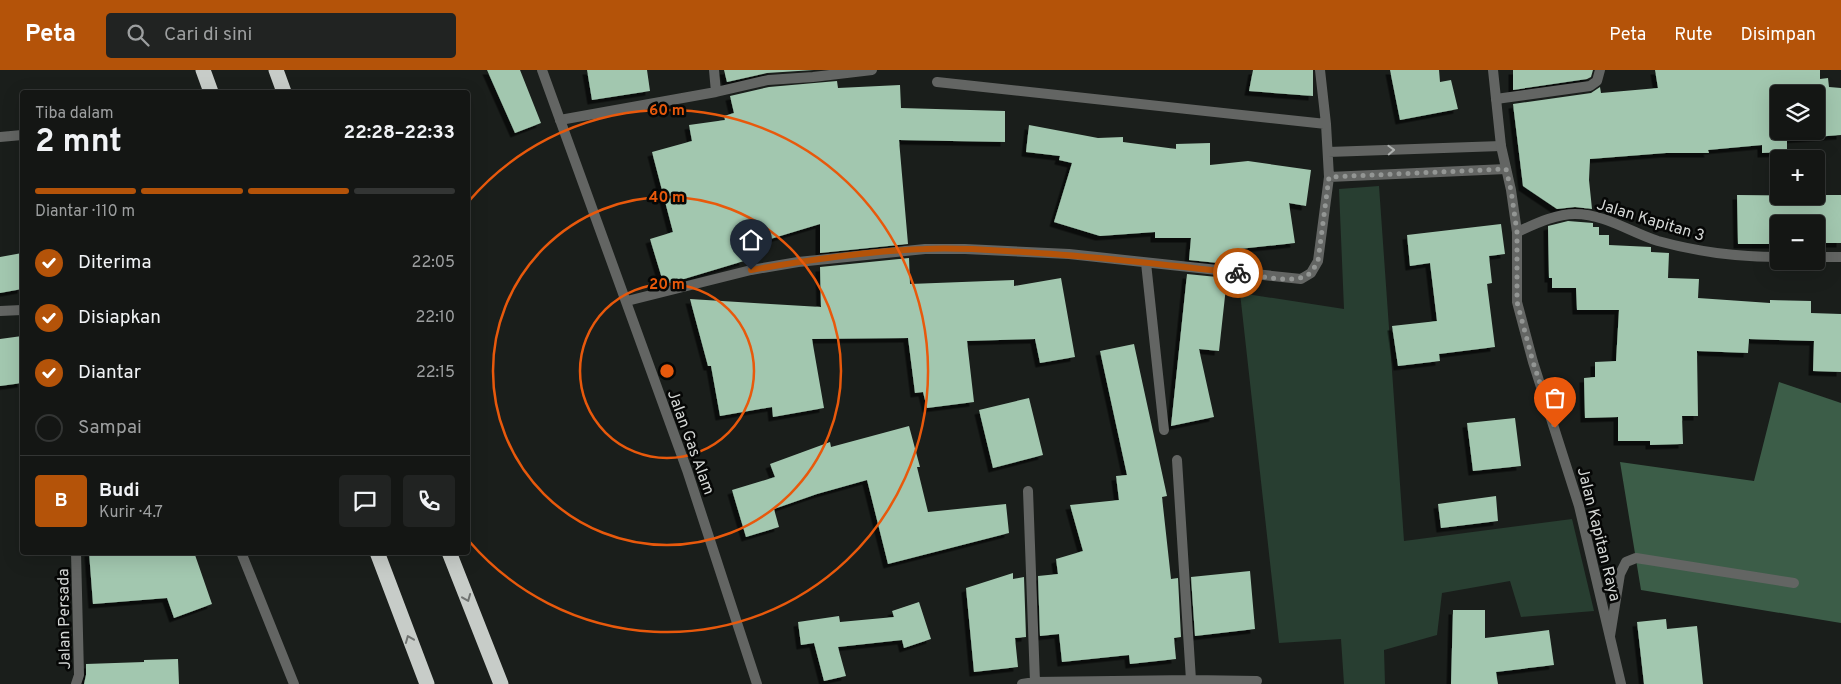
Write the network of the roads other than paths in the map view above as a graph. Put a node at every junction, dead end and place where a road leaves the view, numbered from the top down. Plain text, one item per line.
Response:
1 (203, 70) edge
2 (276, 70) edge
3 (542, 70) edge
4 (714, 70) edge
5 (872, 70) edge
6 (1320, 70) edge
7 (1493, 70) edge
8 (1600, 70) edge
9 (937, 82) dead end
10 (210, 90) edge
11 (283, 90) edge
12 (716, 92) junction
13 (1496, 99) junction
14 (560, 120) junction
15 (1326, 124) junction
16 (20, 135) edge
17 (0, 136) edge
18 (1501, 146) junction
19 (1328, 152) junction
20 (1506, 169) junction
21 (1329, 177) junction
22 (1517, 232) junction
23 (1770, 257) edge
24 (1825, 257) edge
25 (1841, 257) edge
26 (1146, 263) junction
27 (627, 301) junction
28 (0, 310) edge
29 (20, 310) edge
30 (1164, 430) dead end
31 (1177, 460) dead end
32 (1028, 491) dead end
33 (76, 555) edge
34 (242, 555) edge
35 (378, 555) edge
36 (450, 555) edge
37 (1794, 583) dead end
38 (1610, 636) junction
39 (1191, 680) junction
40 (1258, 680) dead end
41 (1035, 682) junction
42 (76, 684) edge
43 (294, 684) edge
44 (427, 684) edge
45 (501, 684) edge
46 (757, 684) edge
47 (1022, 684) edge
48 (1621, 684) edge

1 - 10 highway
2 - 11 highway
3 - 14 street, Jalan Gas Alam
4 - 12 street
5 - 12 street
6 - 15 street
7 - 13 street, Jalan Kapitan Raya
8 - 13 street
9 - 15 street
12 - 14 street
13 - 18 street, Jalan Kapitan Raya
14 - 27 street, Jalan Gas Alam
15 - 19 street
16 - 17 street
19 -> 18 street
18 - 20 street, Jalan Kapitan Raya
19 - 21 street
20 - 21 street
20 - 22 street, Jalan Kapitan Raya
21 - 26 street
22 - 23 street, Jalan Kapitan 3
22 - 38 street, Jalan Kapitan Raya
24 - 25 street
26 - 27 street
26 - 30 street
27 - 46 street, Jalan Gas Alam
28 - 29 street
31 - 39 street
32 - 41 street
33 - 42 street, Jalan Persada
34 - 43 street
44 -> 35 highway
36 -> 45 highway
37 - 38 street
38 - 48 street, Jalan Kapitan Raya
39 - 40 street
39 - 41 street
41 - 47 street

